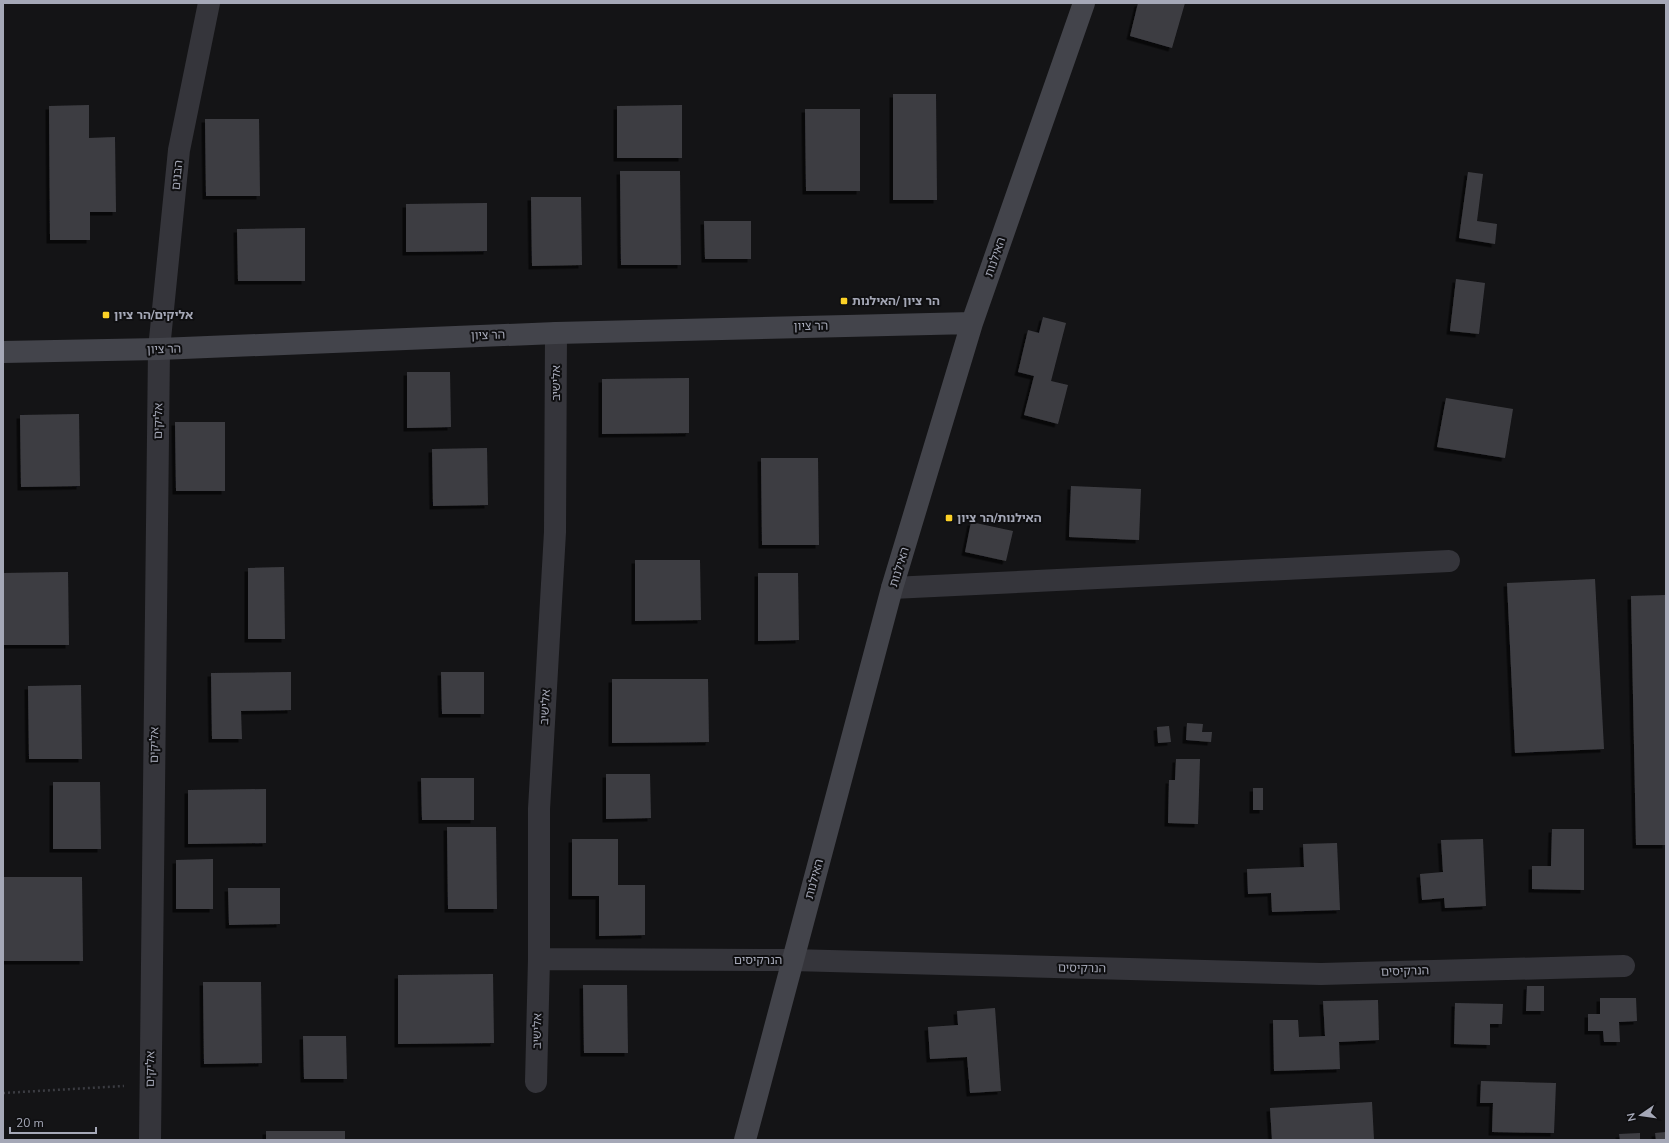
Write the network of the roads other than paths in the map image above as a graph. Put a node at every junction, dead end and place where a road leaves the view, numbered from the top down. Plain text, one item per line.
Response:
1 (208, 3) edge
2 (1084, 3) edge
3 (972, 323) junction
4 (556, 332) junction
5 (159, 349) junction
6 (3, 352) edge
7 (1450, 561) dead end
8 (892, 588) junction
9 (539, 959) junction
10 (792, 960) junction
11 (1624, 966) dead end
12 (536, 1082) dead end
13 (150, 1140) edge
14 (745, 1140) edge

1 - 5 street, הבנים
2 - 3 main road, האילנות
3 - 4 main road, הר ציון
3 - 8 main road, האילנות
4 - 5 main road, הר ציון
4 - 9 street, אלישיב
5 - 6 main road, הר ציון
5 - 13 street, אליקים
7 - 8 street
8 - 10 main road, האילנות
9 - 10 street, הנרקיסים
9 - 12 street, אלישיב
10 - 11 street, הנרקיסים
10 - 14 main road, האילנות

